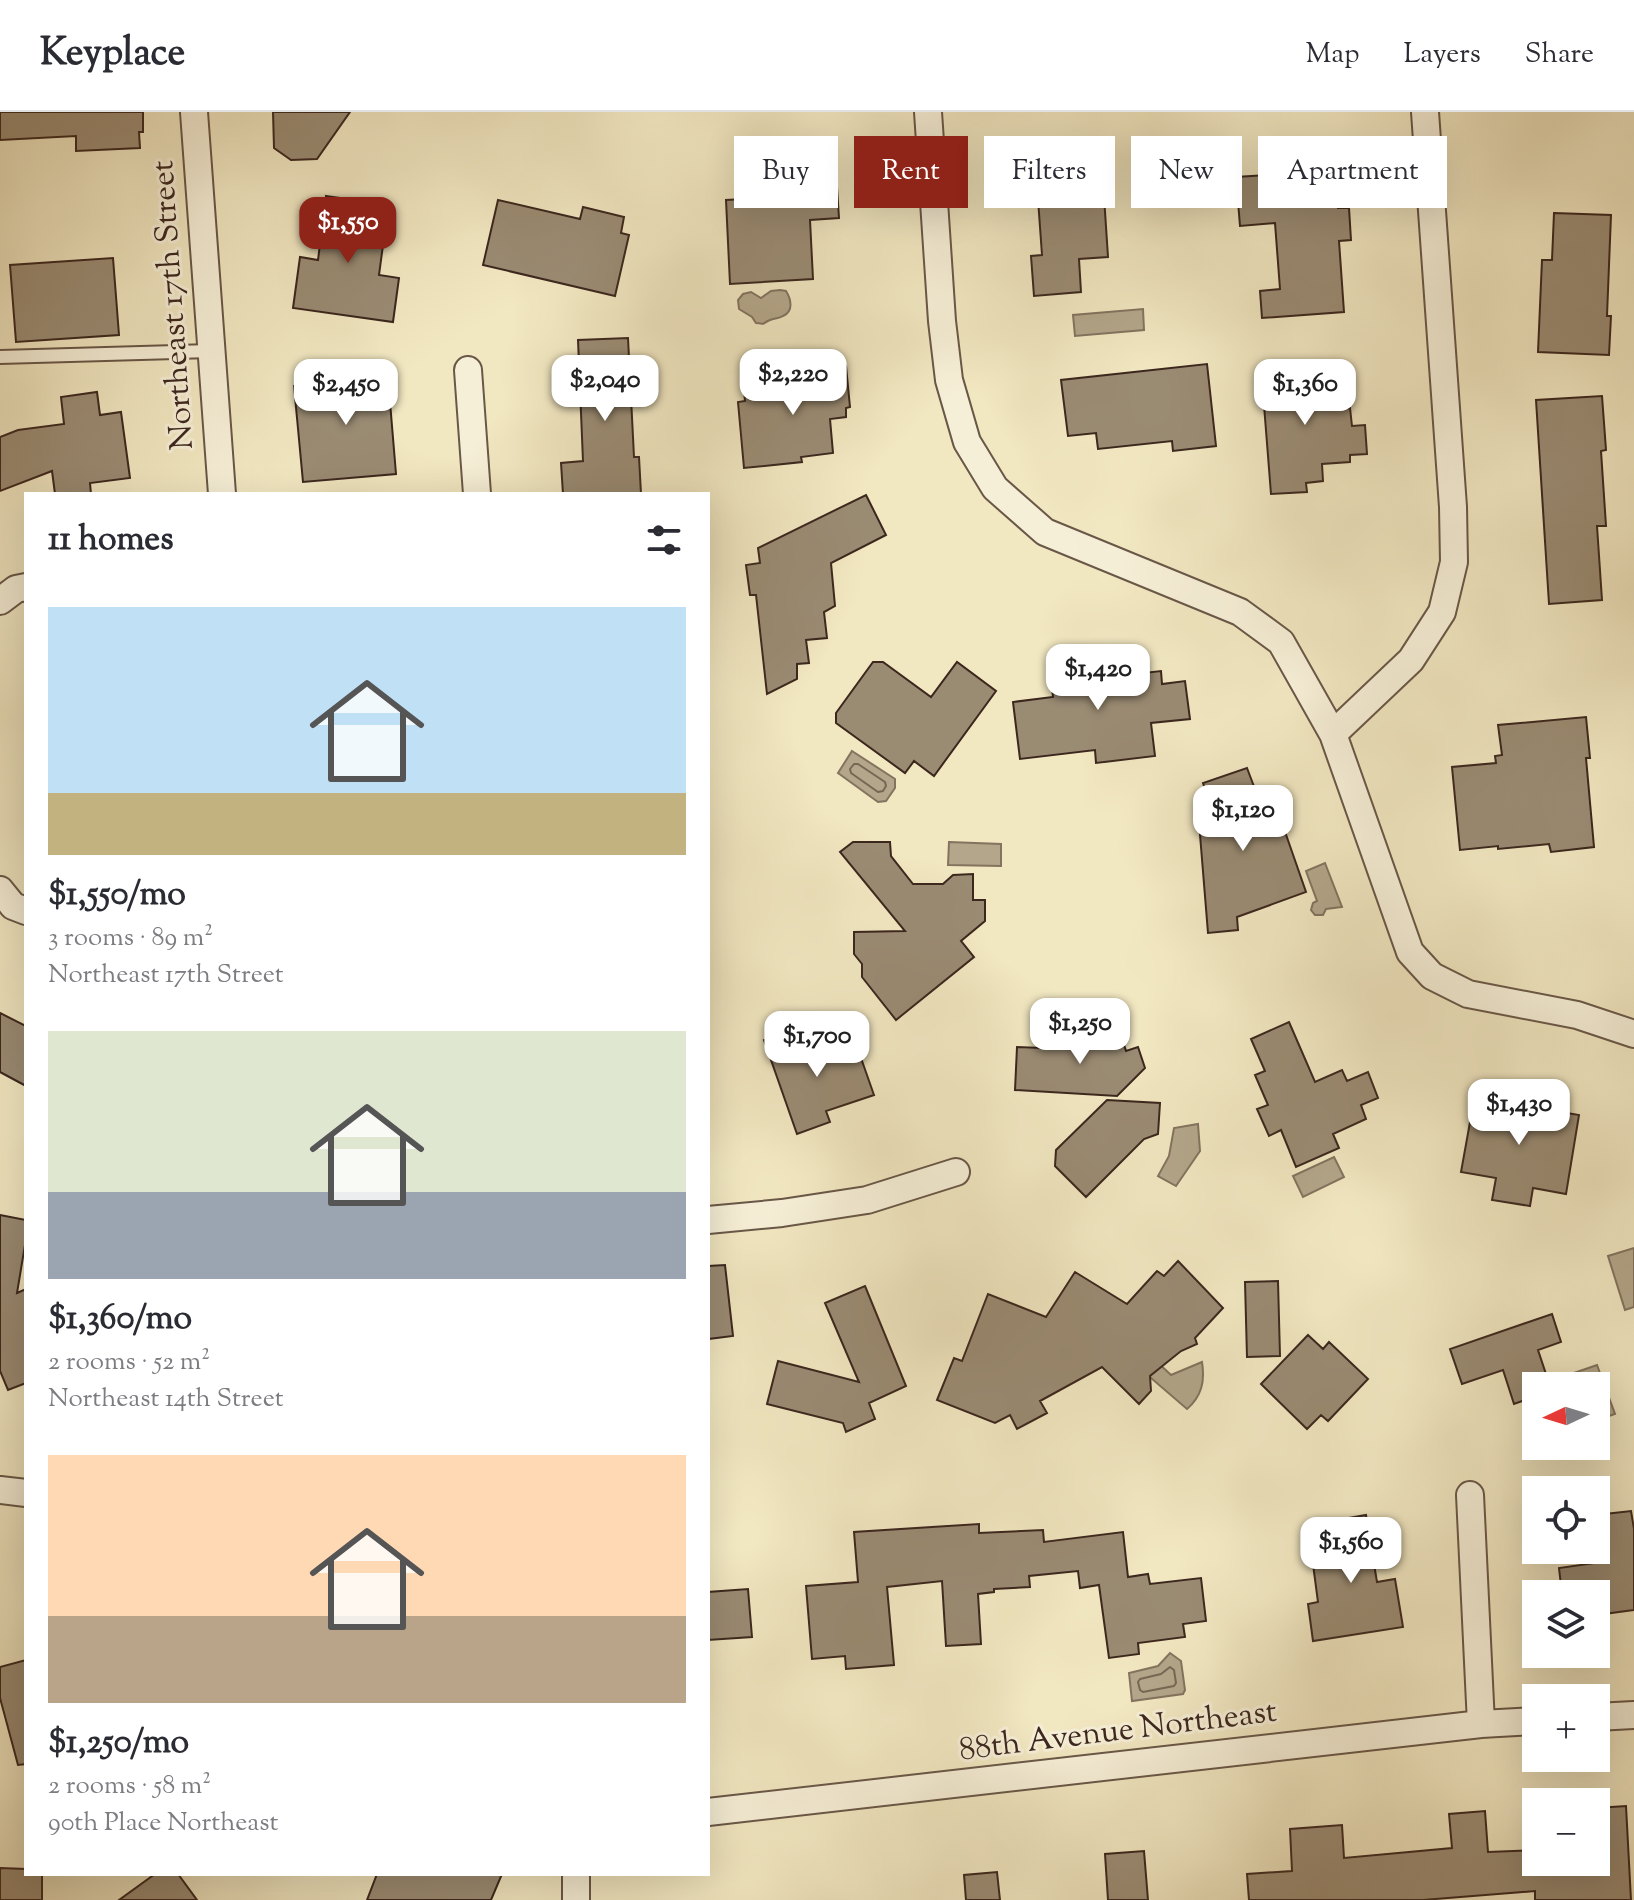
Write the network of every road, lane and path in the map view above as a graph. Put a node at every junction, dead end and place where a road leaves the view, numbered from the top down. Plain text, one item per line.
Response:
1 (194, 112) edge
2 (928, 112) edge
3 (1425, 112) edge
4 (211, 351) junction
5 (0, 357) edge
6 (468, 370) dead end
7 (222, 492) edge
8 (477, 492) edge
9 (24, 587) edge
10 (0, 601) edge
11 (1333, 734) junction
12 (0, 890) edge
13 (24, 910) edge
14 (1634, 1034) edge
15 (956, 1172) dead end
16 (710, 1220) edge
17 (0, 1490) edge
18 (24, 1493) edge
19 (1470, 1495) dead end
20 (1634, 1715) edge
21 (1610, 1716) edge
22 (1522, 1722) edge
23 (1481, 1724) junction
24 (710, 1812) edge
25 (576, 1876) edge
26 (576, 1900) edge

1 - 4 street, Northeast 17th Street
2 - 11 street
3 - 11 street
4 - 5 lane
4 - 7 street, Northeast 17th Street
6 - 8 street
9 - 10 street
11 - 14 street
12 - 13 street
15 - 16 street
17 - 18 street
19 - 23 street
20 - 21 street
22 - 23 street, 88th Avenue Northeast
23 - 24 street, 88th Avenue Northeast
25 - 26 street

